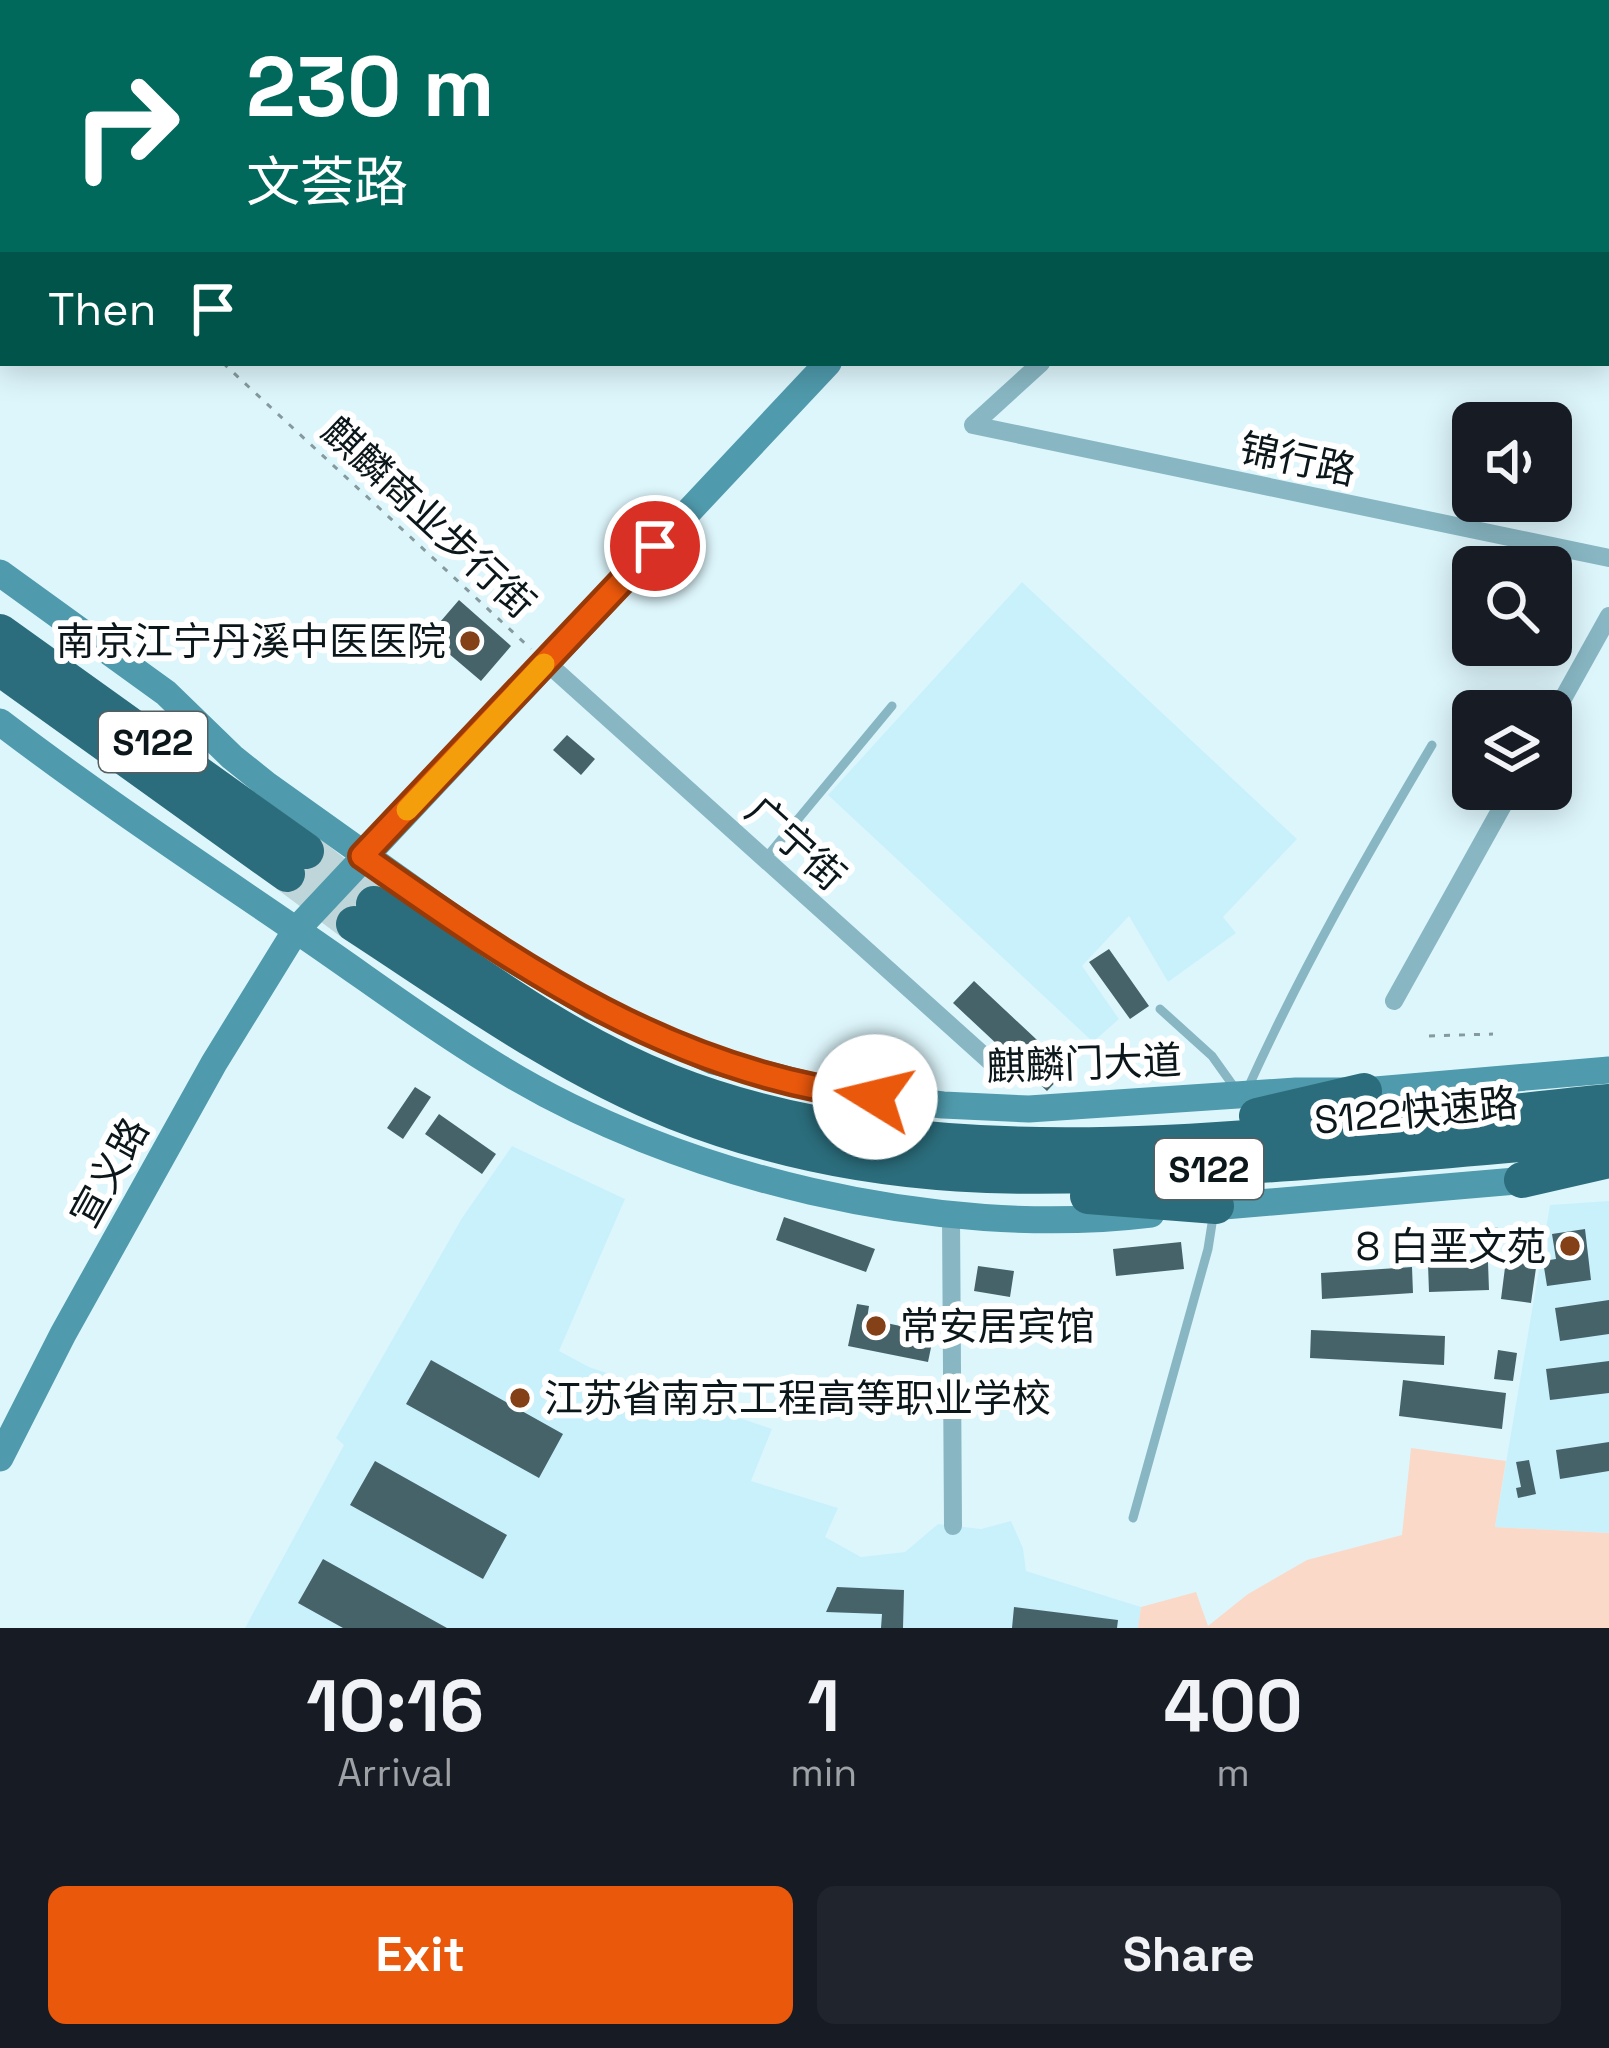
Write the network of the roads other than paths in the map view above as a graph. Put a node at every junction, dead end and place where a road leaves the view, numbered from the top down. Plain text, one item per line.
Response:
1 (825, 366) edge
2 (1038, 366) edge
3 (1609, 558) edge
4 (0, 573) edge
5 (0, 603) edge
6 (1609, 616) edge
7 (0, 632) edge
8 (546, 662) junction
9 (0, 668) edge
10 (1568, 690) edge
11 (0, 695) edge
12 (892, 706) dead end
13 (0, 722) edge
14 (1432, 745) dead end
15 (154, 759) junction
16 (1500, 810) edge
17 (362, 856) junction
18 (765, 859) junction
19 (297, 863) tunnel mouth
20 (296, 930) junction
21 (1394, 1001) dead end
22 (1160, 1009) dead end
23 (1609, 1070) edge
24 (1003, 1073) dead end
25 (1364, 1091) junction
26 (1242, 1095) junction
27 (1609, 1102) edge
28 (1609, 1136) edge
29 (1147, 1143) junction
30 (1609, 1160) edge
31 (936, 1174) junction
32 (1609, 1174) edge
33 (1522, 1180) junction
34 (1216, 1206) junction
35 (951, 1216) junction
36 (0, 1458) edge
37 (1133, 1518) dead end
38 (953, 1526) dead end

1 - 8 street, 宣义路
2 - 3 street, 锦行路
4 - 17 street, 麒麟门大道
5 - 15 highway
6 - 10 street
7 - 15 highway, S122
8 - 17 street, 宣义路
8 - 18 street, 广宁街
9 - 15 highway, S122
11 - 15 highway
12 - 18 lane
13 - 20 street
14 - 26 lane
15 - 19 highway, S122
16 - 21 street
17 - 20 street, 宣义路
17 - 26 street, 麒麟门大道
18 - 24 street, 广宁街
20 - 35 street
20 - 36 street, 宣义路
22 - 26 lane
23 - 25 street, 麒麟门大道
25 - 26 street, 麒麟门大道
25 - 29 highway
27 - 29 highway, S122快速路 / S122
28 - 31 highway, S122快速路 / S122
29 - 31 highway, S122快速路 / S122
30 - 33 highway
31 - 34 highway
32 - 33 street
33 - 34 street
34 - 35 street
34 - 37 lane
35 - 38 street

